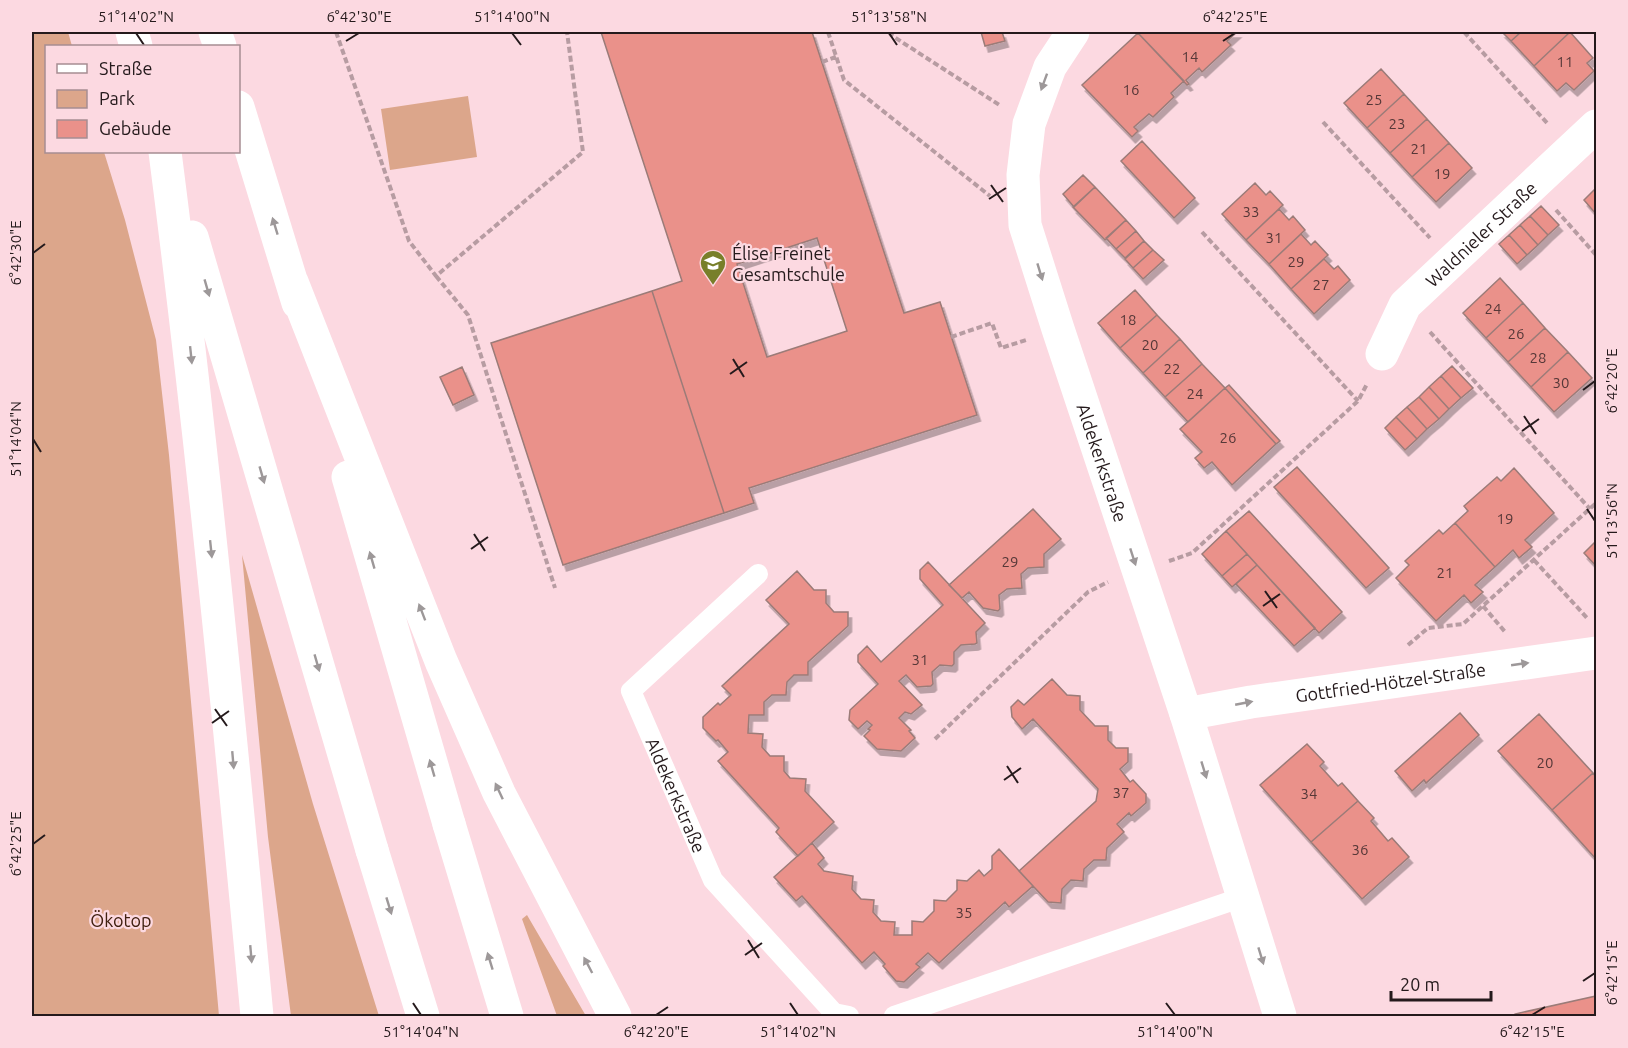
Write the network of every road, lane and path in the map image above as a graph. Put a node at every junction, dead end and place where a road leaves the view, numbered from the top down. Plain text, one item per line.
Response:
1 (336, 32) edge
2 (567, 32) edge
3 (828, 32) edge
4 (889, 32) edge
5 (1073, 32) edge
6 (1464, 32) edge
7 (836, 57) junction
8 (822, 62) dead end
9 (240, 113) edge
10 (1323, 122) dead end
11 (1029, 124) junction
12 (1596, 126) edge
13 (1572, 149) junction
14 (166, 153) edge
15 (166, 153) edge
16 (1533, 186) junction
17 (1025, 225) junction
18 (1202, 232) dead end
19 (1596, 255) edge
20 (1452, 261) junction
21 (436, 276) junction
22 (292, 282) junction
23 (1406, 305) junction
24 (1058, 329) junction
25 (951, 337) dead end
26 (1382, 354) joint
27 (1358, 401) junction
28 (1596, 503) edge
29 (1590, 509) junction
30 (1534, 560) junction
31 (1138, 572) junction
32 (758, 574) dead end
33 (555, 588) dead end
34 (1589, 620) dead end
35 (1406, 647) dead end
36 (1596, 653) edge
37 (1186, 714) junction
38 (935, 739) dead end
39 (1243, 897) junction
40 (257, 1017) edge
41 (423, 1017) edge
42 (507, 1017) edge
43 (615, 1017) edge
44 (849, 1017) edge
45 (894, 1017) edge
46 (1280, 1017) edge

1 - 21 path
2 - 21 path
3 - 7 path
4 - 11 path
5 -> 11 main road, Aldekerkstraße
6 - 13 path
7 - 8 path
7 - 17 path
22 -> 9 main road
10 - 20 path
11 - 17 main road, Aldekerkstraße
12 - 13 main road, Waldnieler Straße
13 - 16 main road, Waldnieler Straße
14 -> 41 main road
15 -> 40 main road
16 - 19 path
16 - 20 main road, Waldnieler Straße
17 -> 24 main road, Aldekerkstraße
18 - 27 path
20 - 23 main road, Waldnieler Straße
21 - 33 path
42 -> 22 main road
43 -> 22 main road
23 - 26 main road, Waldnieler Straße
23 - 29 path
24 - 25 path
24 -> 31 main road, Aldekerkstraße
26 - 27 path
27 - 31 path
28 - 29 path
29 - 30 path
30 - 34 path
30 - 35 path
31 - 37 main road, Aldekerkstraße
31 - 38 path
32 - 44 lane, Aldekerkstraße
37 -> 36 main road, Gottfried-Hötzel-Straße
37 -> 39 main road, Aldekerkstraße
39 - 45 lane
39 -> 46 main road, Aldekerkstraße

